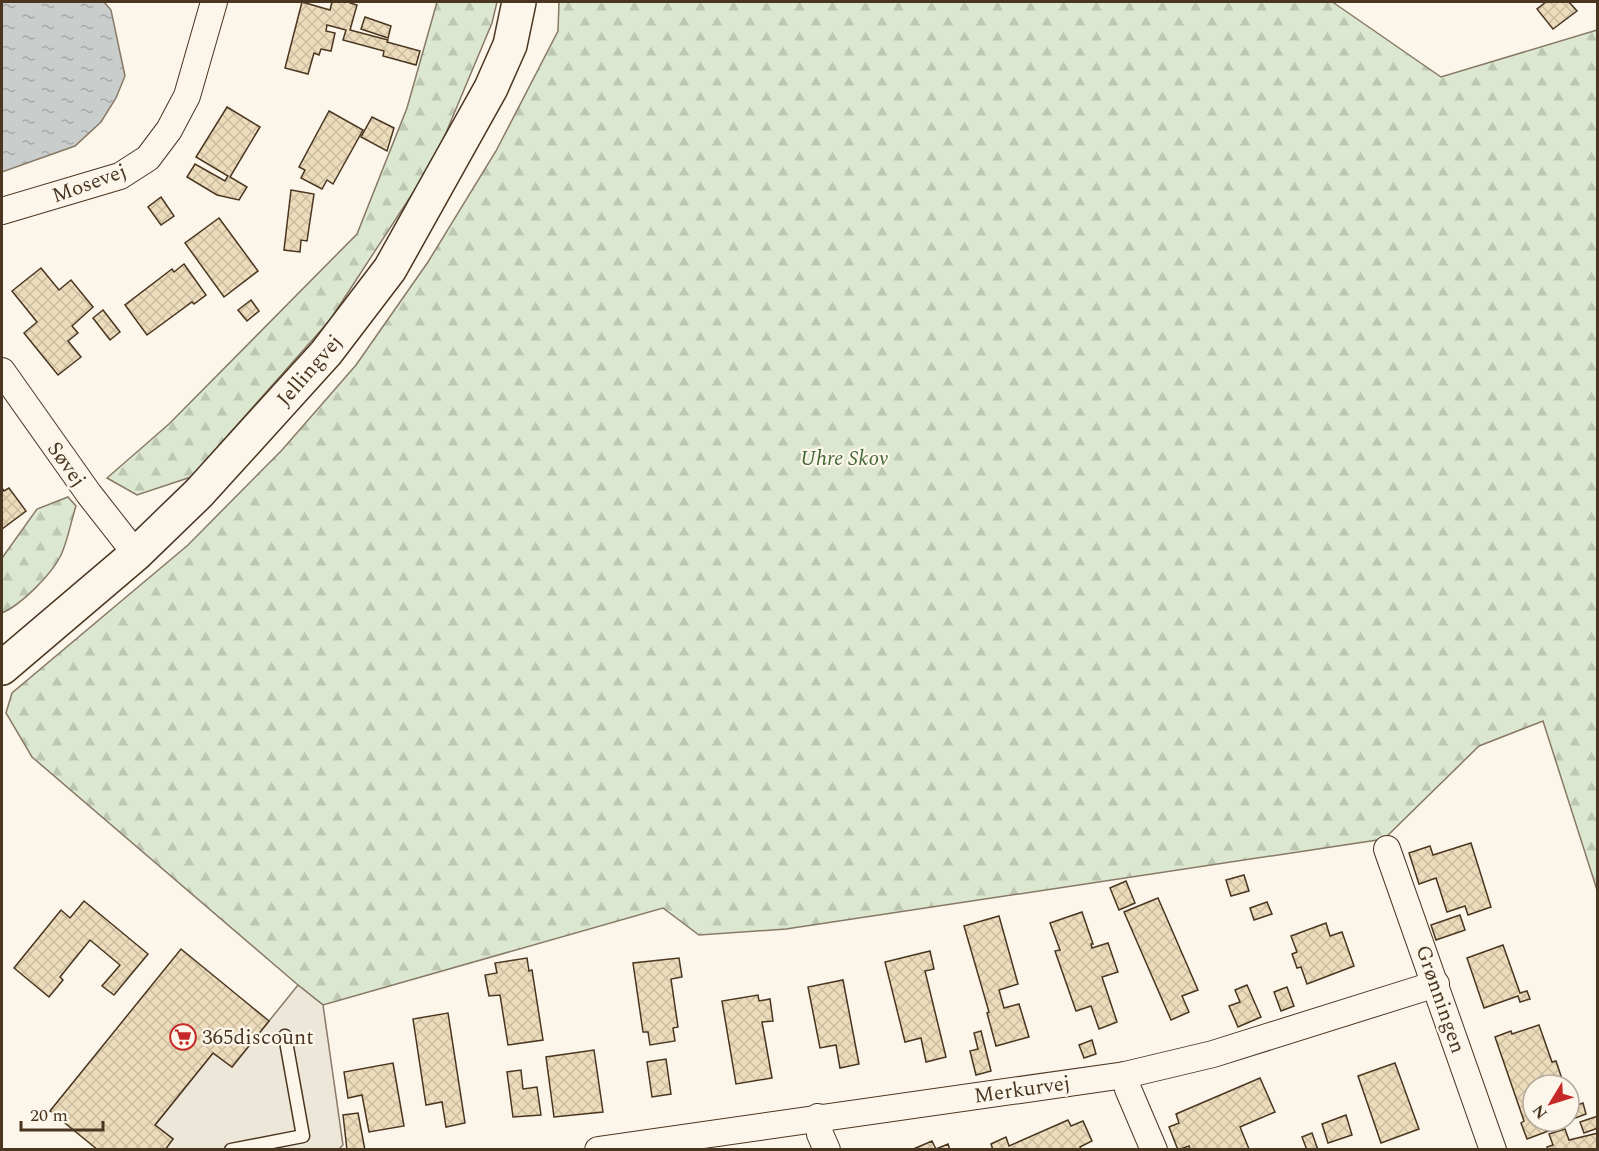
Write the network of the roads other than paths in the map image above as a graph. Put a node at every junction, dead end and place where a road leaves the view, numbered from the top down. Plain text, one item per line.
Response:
1 (214, 2) edge
2 (519, 2) edge
3 (2, 211) edge
4 (2, 371) edge
5 (136, 554) junction
6 (2, 668) edge
7 (1387, 849) dead end
8 (1436, 984) junction
9 (285, 1036) dead end
10 (1125, 1075) junction
11 (818, 1117) junction
12 (231, 1149) edge
13 (598, 1149) edge
14 (827, 1149) edge
15 (1154, 1149) edge
16 (1493, 1149) edge

1 - 3 street, Mosevej
2 - 5 main road, Jellingvej
4 - 5 street, Søvej
5 - 6 main road, Jellingvej
7 - 8 street, Grønningen
8 - 10 street, Merkurvej
8 - 16 street, Grønningen
9 - 12 lane
10 - 11 street, Merkurvej
10 - 15 street
11 - 13 street, Merkurvej
11 - 14 street

